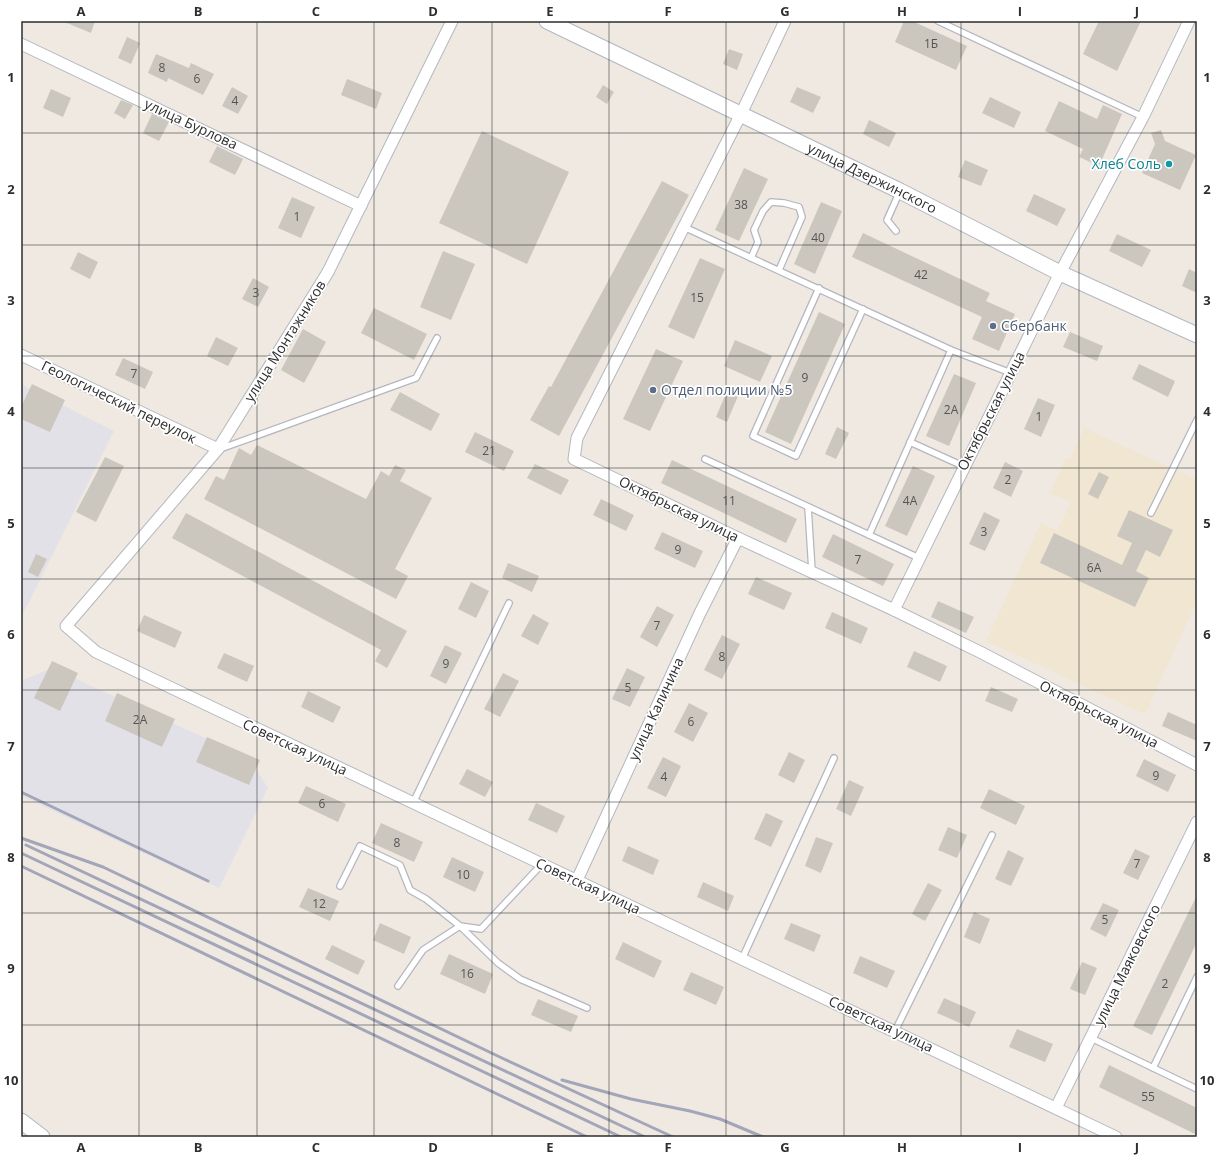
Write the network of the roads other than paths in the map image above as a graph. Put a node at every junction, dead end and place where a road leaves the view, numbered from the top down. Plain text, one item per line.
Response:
1 (452, 21) edge
2 (547, 21) edge
3 (785, 21) edge
4 (938, 21) edge
5 (1189, 21) edge
6 (21, 44) edge
7 (741, 114) junction
8 (1143, 117) junction
9 (900, 191) junction
10 (361, 206) junction
11 (684, 227) junction
12 (896, 231) dead end
13 (751, 258) junction
14 (779, 270) junction
15 (1060, 273) junction
16 (819, 288) junction
17 (863, 309) junction
18 (1197, 335) edge
19 (437, 338) dead end
20 (951, 350) junction
21 (21, 355) edge
22 (1011, 373) junction
23 (1197, 420) edge
24 (910, 442) junction
25 (218, 449) junction
26 (705, 459) dead end
27 (963, 466) junction
28 (808, 507) junction
29 (1151, 513) dead end
30 (869, 535) junction
31 (738, 538) junction
32 (918, 558) junction
33 (812, 571) junction
34 (509, 603) dead end
35 (894, 610) junction
36 (66, 626) joint
37 (834, 758) dead end
38 (1197, 765) edge
39 (413, 803) junction
40 (1196, 828) edge
41 (992, 835) dead end
42 (542, 864) junction
43 (577, 880) junction
44 (340, 886) dead end
45 (460, 926) junction
46 (742, 959) junction
47 (1197, 977) edge
48 (398, 986) dead end
49 (587, 1008) dead end
50 (895, 1031) junction
51 (1091, 1038) junction
52 (1152, 1068) junction
53 (1197, 1089) edge
54 (1056, 1108) junction
55 (21, 1121) edge
56 (42, 1137) edge
57 (1116, 1137) edge

1 - 10 street, улица Монтажников
2 - 7 street, улица Дзержинского
3 - 7 street
4 - 8 lane
5 - 8 street, Октябрьская улица
6 - 10 street, улица Бурлова
7 - 9 street, улица Дзержинского
7 - 11 street
8 - 15 street, Октябрьская улица
9 - 12 lane
9 - 15 street, улица Дзержинского
10 - 25 street, улица Монтажников
11 - 13 lane
11 - 31 street, Октябрьская улица
13 - 14 lane
13 - 14 lane
14 - 16 lane
15 - 18 street, улица Дзержинского
15 - 22 street, Октябрьская улица
16 - 17 lane
16 - 17 lane
17 - 20 lane
19 - 25 lane
20 - 22 lane
20 - 24 lane
21 - 25 street, Геологический переулок
22 - 27 street, Октябрьская улица
23 - 29 lane
24 - 27 lane
24 - 30 lane
25 - 36 street, улица Монтажников
26 - 28 lane
27 - 32 street, Октябрьская улица
28 - 30 lane
28 - 33 lane
30 - 32 lane
31 - 33 street, Октябрьская улица
31 - 43 street, улица Калинина
32 - 35 street, Октябрьская улица
33 - 35 street, Октябрьская улица
34 - 39 lane
35 - 38 street, Октябрьская улица
36 - 39 street, Советская улица
37 - 46 lane
39 - 42 street, Советская улица
40 - 51 street, улица Маяковского
41 - 50 lane
42 - 43 street, Советская улица
42 - 45 lane
43 - 46 street, Советская улица
44 - 45 lane
45 - 48 lane
45 - 49 lane
46 - 50 street, Советская улица
47 - 52 lane
50 - 54 street, Советская улица
51 - 52 lane
51 - 54 street, улица Маяковского
52 - 53 lane
54 - 57 street, Советская улица
55 - 56 street

